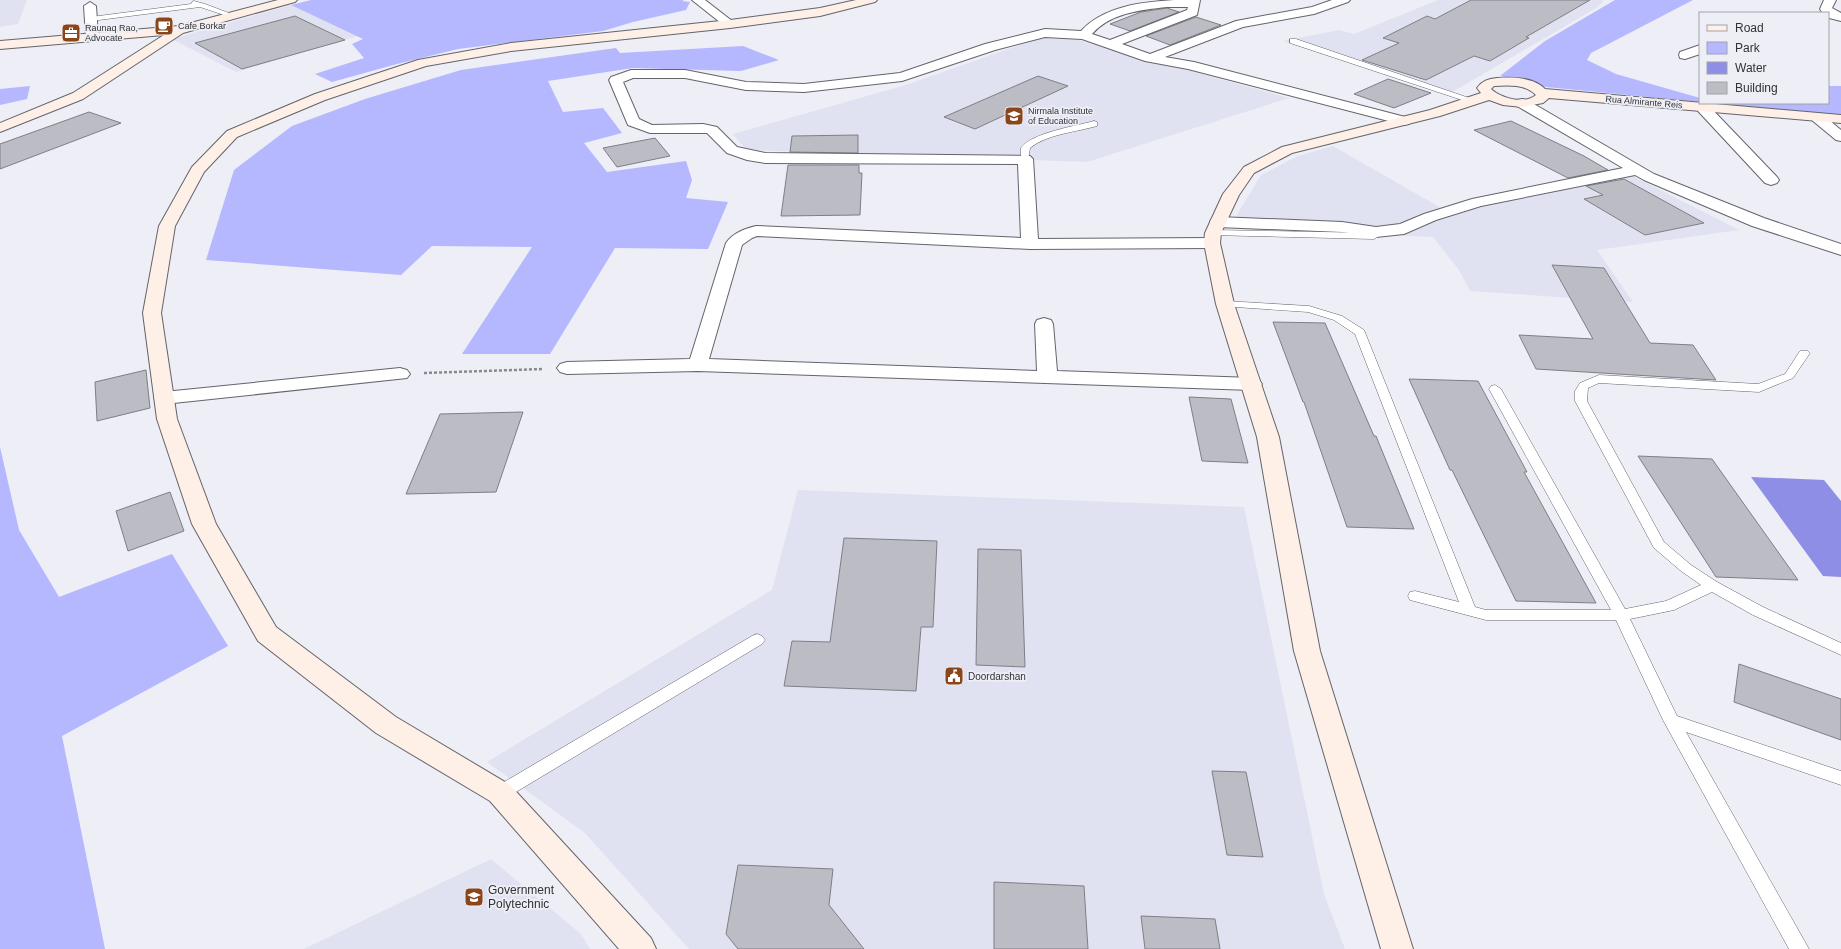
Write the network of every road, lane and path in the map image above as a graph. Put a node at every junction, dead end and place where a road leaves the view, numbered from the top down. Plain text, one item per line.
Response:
1 (176, 0) edge
2 (291, 0) edge
3 (698, 0) edge
4 (871, 0) edge
5 (1344, 0) edge
6 (1830, 0) edge
7 (1194, 1) edge
8 (203, 5) junction
9 (90, 6) dead end
10 (232, 16) junction
11 (1834, 16) edge
12 (91, 19) junction
13 (730, 24) junction
14 (179, 30) junction
15 (1084, 35) junction
16 (92, 37) junction
17 (1293, 41) dead end
18 (1111, 44) junction
19 (0, 45) edge
20 (1699, 49) edge
21 (1685, 55) dead end
22 (1150, 58) junction
23 (1542, 93) junction
24 (1480, 97) junction
25 (1522, 103) junction
26 (1703, 108) junction
27 (1818, 118) junction
28 (1841, 119) edge
29 (1404, 121) junction
30 (1094, 124) dead end
31 (0, 128) edge
32 (1841, 137) edge
33 (1025, 159) junction
34 (1637, 170) junction
35 (1771, 180) dead end
36 (1214, 233) junction
37 (1374, 236) dead end
38 (1030, 244) junction
39 (1841, 250) edge
40 (1225, 304) junction
41 (1044, 324) dead end
42 (1804, 353) dead end
43 (698, 365) junction
44 (567, 368) joint
45 (400, 374) joint
46 (1047, 376) junction
47 (1252, 384) junction
48 (1495, 389) dead end
49 (164, 398) junction
50 (1712, 586) junction
51 (1415, 596) dead end
52 (1469, 610) junction
53 (1621, 615) junction
54 (757, 640) dead end
55 (1841, 649) edge
56 (1671, 720) junction
57 (1841, 778) edge
58 (500, 793) junction
59 (640, 949) edge
60 (1397, 949) edge
61 (1799, 949) edge

1 - 8 lane
2 - 10 main road
3 - 13 street
4 - 13 main road
5 - 22 street
6 - 11 street
7 - 15 street
7 - 18 street
8 - 10 lane
8 - 12 lane
9 - 12 street
10 - 14 main road
12 - 16 street
13 - 49 main road
14 - 16 main road
14 - 31 main road
15 - 18 street
15 - 33 street
16 - 19 main road
17 - 24 lane
18 - 22 street
20 - 21 street
22 - 29 street
23 - 24 main road
23 - 25 main road
23 - 26 main road, Rua Almirante Reis
24 - 25 main road
24 - 29 main road
25 - 34 street
26 - 27 main road, Rua Almirante Reis
26 - 35 street
27 - 28 main road, Rua Almirante Reis
27 - 32 street
29 - 36 main road
30 - 33 lane
33 - 38 street
34 - 36 street
34 - 39 street
36 - 37 lane
36 - 38 street
36 - 40 main road
38 - 43 street
40 - 47 main road
40 - 52 lane
41 - 46 street
42 - 50 lane
43 - 44 street
43 - 46 street
44 - 45 path
45 - 49 street
46 - 47 street
47 - 60 main road
48 - 53 lane
49 - 58 main road
50 - 53 lane
50 - 55 lane
51 - 52 lane
52 - 53 lane
53 - 56 lane
54 - 58 lane
56 - 57 lane
56 - 61 lane
58 - 59 main road

